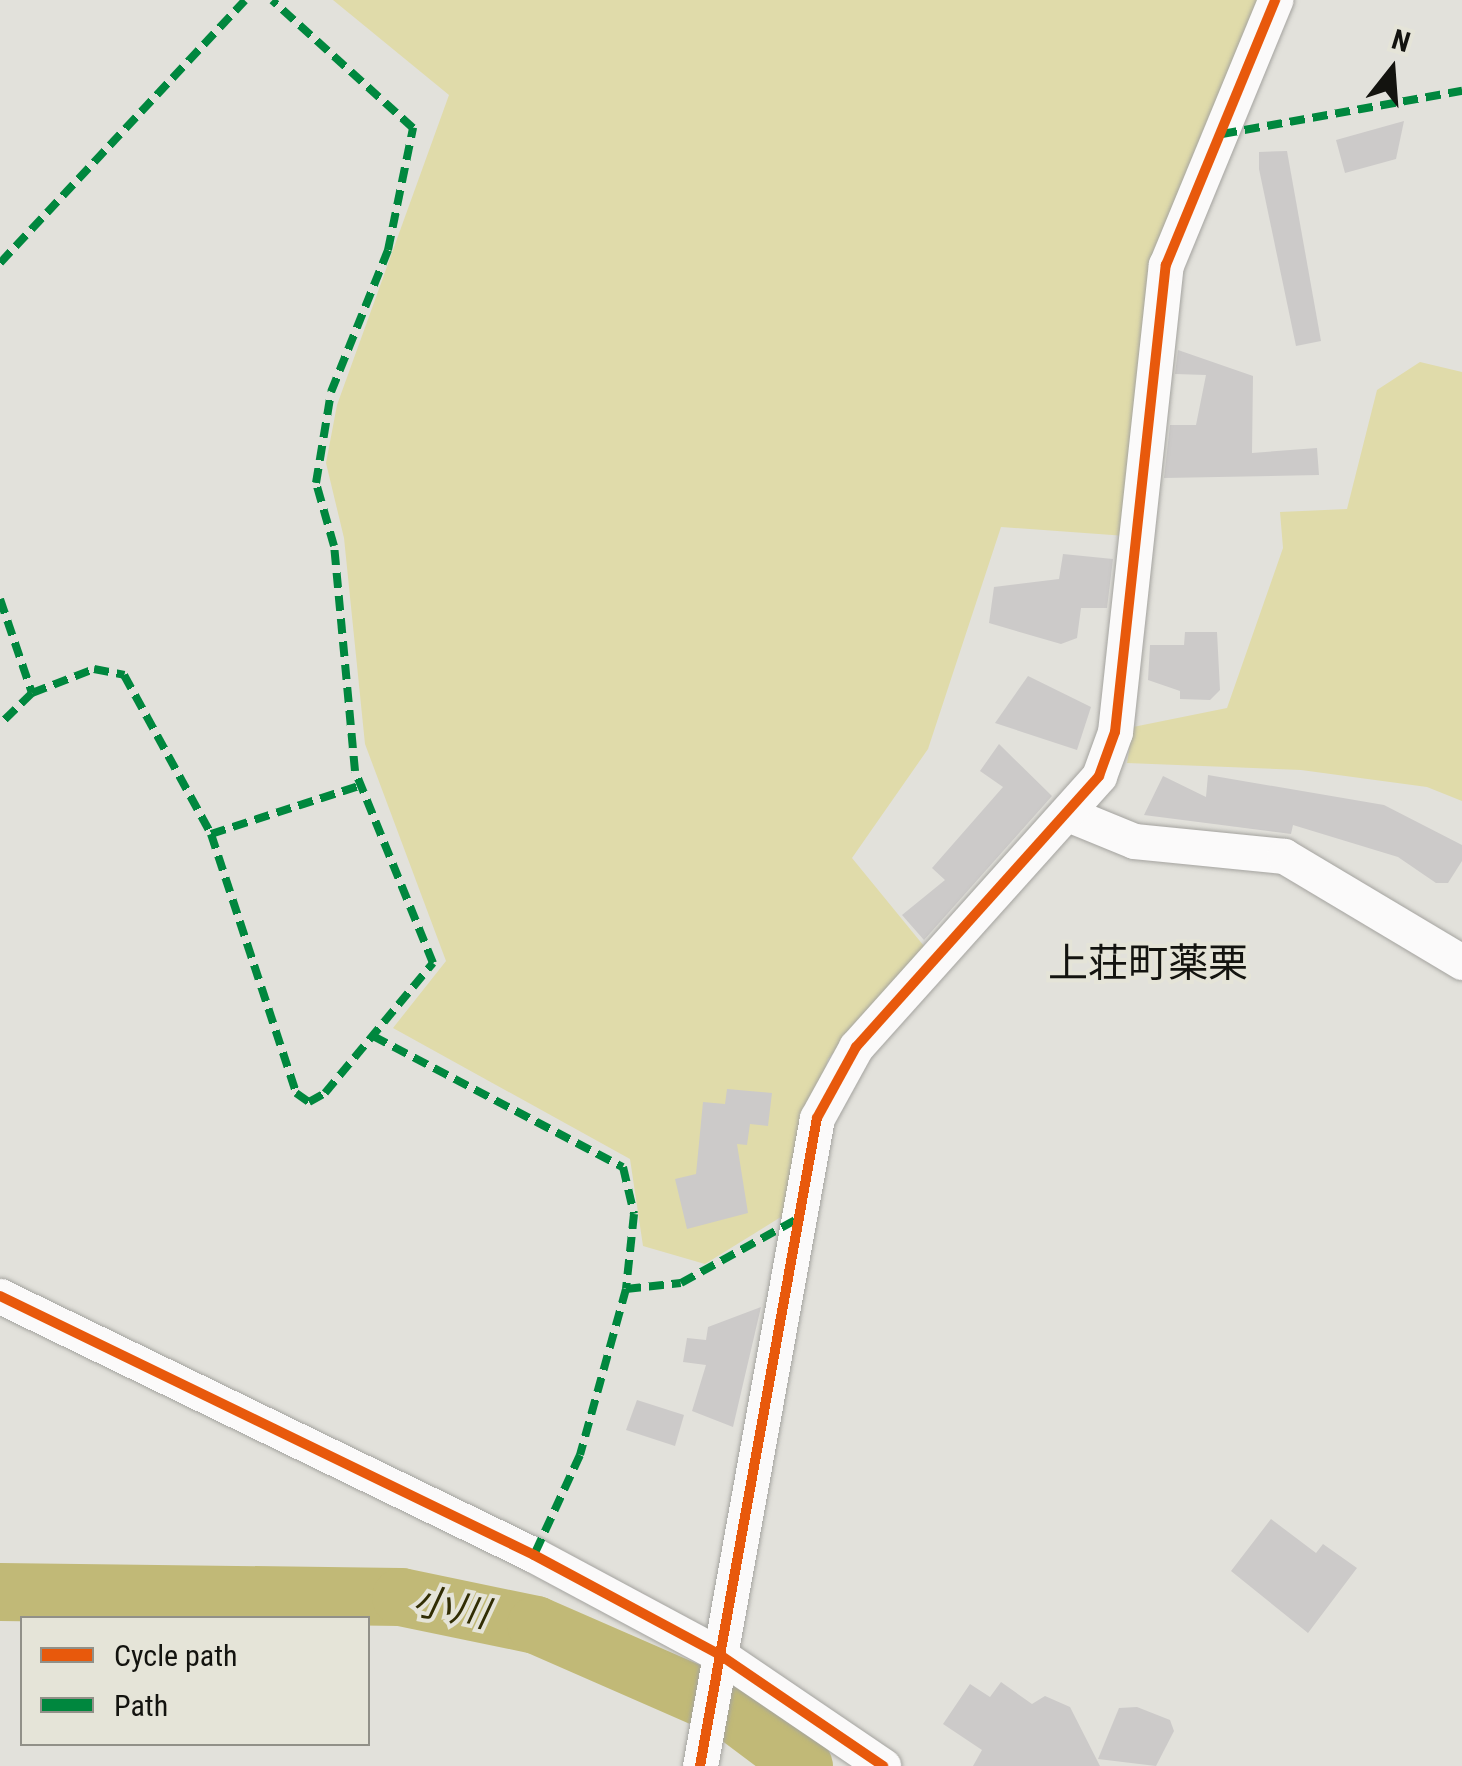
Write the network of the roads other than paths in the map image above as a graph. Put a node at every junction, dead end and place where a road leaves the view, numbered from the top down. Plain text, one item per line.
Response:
1 (1275, 0) edge
2 (1072, 816) junction
3 (1462, 962) edge
4 (0, 1296) edge
5 (717, 1653) junction
6 (706, 1758) edge
7 (884, 1766) edge

1 - 2 street
2 - 3 street
2 - 5 street
4 - 5 street
5 - 6 street
5 - 7 street

